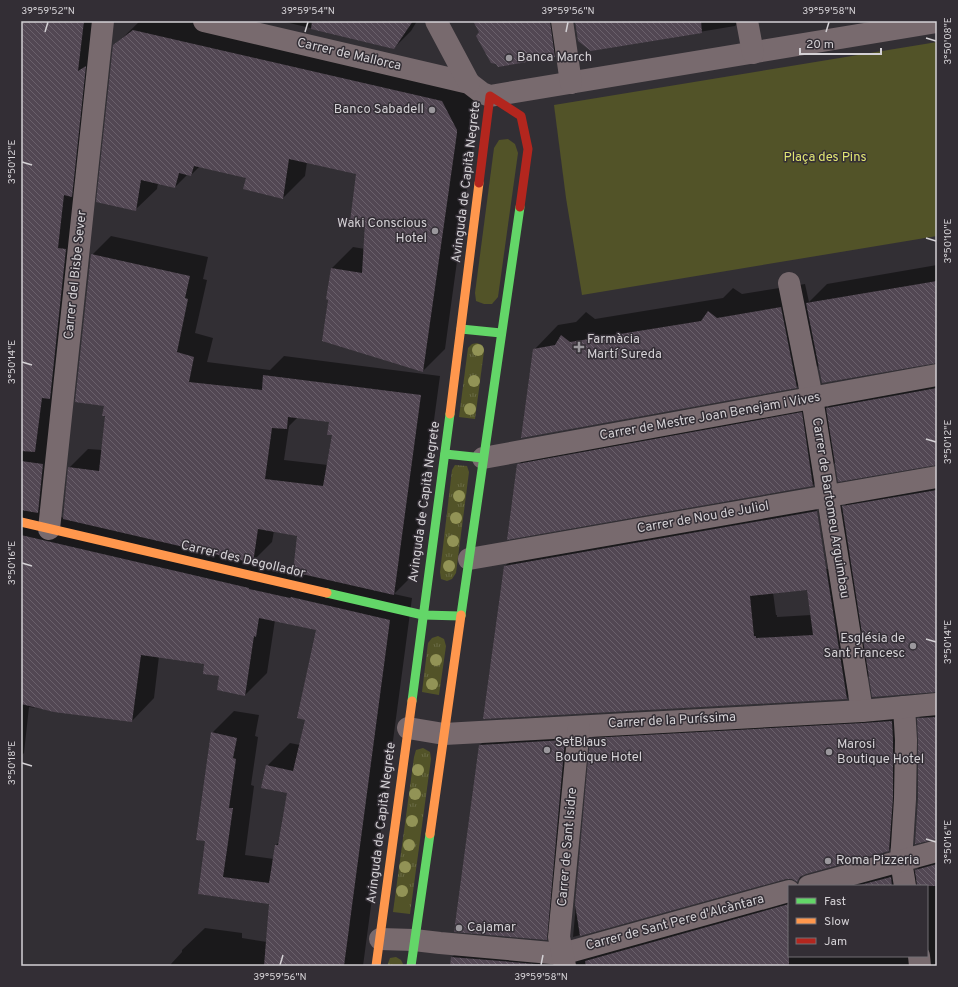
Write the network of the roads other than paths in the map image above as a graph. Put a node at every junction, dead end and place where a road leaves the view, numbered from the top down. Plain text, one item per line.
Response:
1 (103, 21) edge
2 (204, 21) edge
3 (436, 21) edge
4 (562, 21) edge
5 (747, 21) edge
6 (937, 22) edge
7 (753, 53) junction
8 (469, 83) junction
9 (571, 83) junction
10 (490, 96) junction
11 (789, 283) dead end
12 (461, 329) junction
13 (501, 333) junction
14 (937, 376) edge
15 (812, 398) junction
16 (444, 454) junction
17 (483, 458) junction
18 (937, 477) edge
19 (828, 496) junction
20 (21, 522) edge
21 (49, 529) junction
22 (469, 559) junction
23 (423, 615) junction
24 (461, 616) junction
25 (937, 704) edge
26 (904, 707) junction
27 (862, 711) junction
28 (579, 727) junction
29 (408, 728) junction
30 (444, 734) junction
31 (937, 850) edge
32 (901, 861) junction
33 (813, 885) edge
34 (905, 885) edge
35 (788, 892) edge
36 (380, 939) junction
37 (414, 940) junction
38 (563, 960) edge
39 (376, 966) edge
40 (411, 966) edge

1 - 21 street, Carrer del Bisbe Sever
2 - 8 street, Carrer de Mallorca
3 - 8 street
4 - 9 street
5 - 7 street
6 - 7 street
7 - 9 street
8 - 10 street, Carrer de Mallorca
9 - 10 street
10 - 12 street, Avinguda de Capità Negrete
10 - 13 street, Avinguda de Capità Negrete
11 - 15 street, Carrer de Bartomeu Arguimbau
12 - 13 street
12 - 16 street, Avinguda de Capità Negrete
13 - 17 street, Avinguda de Capità Negrete
14 - 15 street, Carrer de Mestre Joan Benejam i Vives
15 - 17 street, Carrer de Mestre Joan Benejam i Vives
15 - 19 street, Carrer de Bartomeu Arguimbau
16 - 17 street
16 - 23 street, Avinguda de Capità Negrete
17 - 22 street, Avinguda de Capità Negrete
18 - 19 street, Carrer de Nou de Juliol
19 - 22 street, Carrer de Nou de Juliol
19 - 27 street, Carrer de Bartomeu Arguimbau
20 - 21 street, Carrer des Degollador
21 - 23 street, Carrer des Degollador
22 - 24 street, Avinguda de Capità Negrete
23 - 24 street, Carrer des Degollador
23 - 29 street, Avinguda de Capità Negrete
24 - 30 street, Avinguda de Capità Negrete
25 - 26 street, Carrer de la Puríssima
26 - 27 street, Carrer de la Puríssima
26 - 32 street
27 - 28 street, Carrer de la Puríssima
28 - 30 street, Carrer de la Puríssima
28 - 38 street, Carrer de Sant Isidre
29 - 30 street, Carrer de la Puríssima
29 - 36 street, Avinguda de Capità Negrete
30 - 37 street, Avinguda de Capità Negrete
31 - 32 street
32 - 33 street
32 - 34 street
35 - 38 street, Carrer de Sant Pere d'Alcàntara
36 - 37 street
36 - 39 street, Avinguda de Capità Negrete
37 - 38 street
37 - 40 street, Avinguda de Capità Negrete

